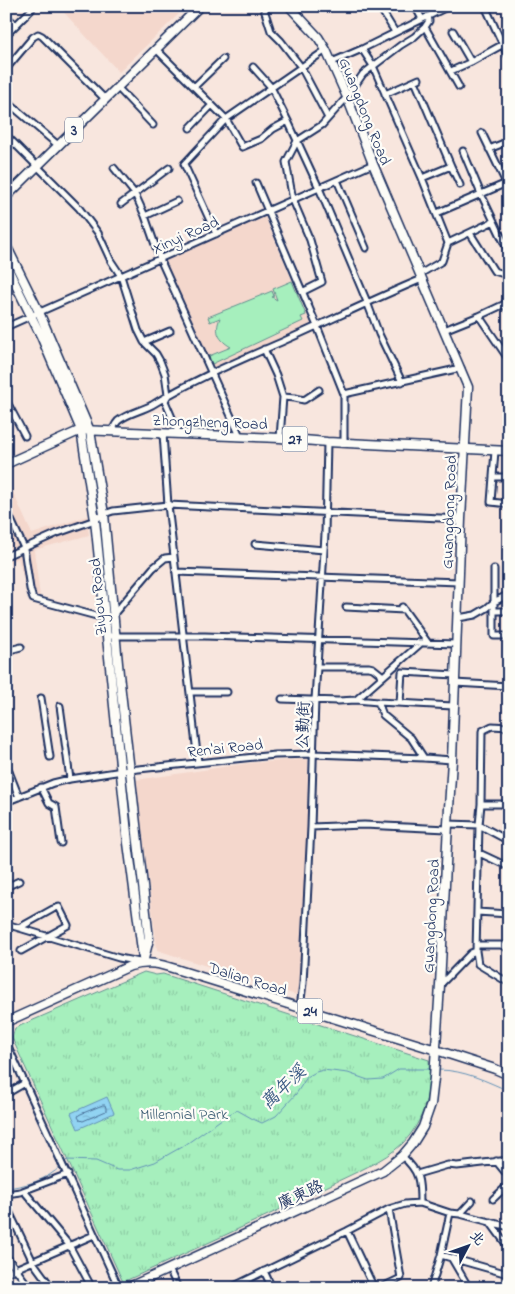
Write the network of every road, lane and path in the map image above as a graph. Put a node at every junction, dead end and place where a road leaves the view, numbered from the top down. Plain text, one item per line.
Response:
1 (33, 6) edge
2 (200, 6) edge
3 (263, 6) edge
4 (379, 6) edge
5 (415, 6) edge
6 (449, 6) edge
7 (485, 6) edge
8 (295, 8) edge
9 (6, 16) edge
10 (428, 16) junction
11 (422, 19) junction
12 (16, 25) junction
13 (426, 27) junction
14 (453, 31) dead end
15 (395, 32) junction
16 (6, 34) edge
17 (509, 41) edge
18 (502, 44) junction
19 (156, 48) junction
20 (362, 49) junction
21 (326, 50) junction
22 (223, 58) dead end
23 (509, 58) edge
24 (332, 62) junction
25 (471, 62) junction
26 (373, 66) junction
27 (252, 67) dead end
28 (301, 67) junction
29 (6, 69) edge
30 (451, 71) junction
31 (117, 87) junction
32 (194, 87) junction
33 (459, 87) dead end
34 (271, 88) junction
35 (385, 94) junction
36 (347, 97) junction
37 (105, 99) junction
38 (12, 105) dead end
39 (212, 105) junction
40 (328, 118) junction
41 (226, 119) junction
42 (288, 121) junction
43 (153, 125) dead end
44 (190, 128) dead end
45 (482, 133) dead end
46 (6, 135) edge
47 (297, 141) junction
48 (509, 141) edge
49 (59, 146) junction
50 (490, 149) junction
51 (463, 151) dead end
52 (373, 164) junction
53 (38, 166) junction
54 (451, 166) junction
55 (114, 168) dead end
56 (169, 168) dead end
57 (422, 178) junction
58 (337, 180) junction
59 (256, 183) dead end
60 (508, 185) edge
61 (460, 186) dead end
62 (319, 188) junction
63 (135, 194) junction
64 (481, 194) junction
65 (6, 197) edge
66 (293, 200) junction
67 (177, 202) dead end
68 (121, 204) dead end
69 (267, 211) junction
70 (437, 213) junction
71 (145, 216) junction
72 (494, 221) junction
73 (470, 233) junction
74 (216, 234) junction
75 (448, 243) junction
76 (6, 245) edge
77 (366, 248) dead end
78 (509, 253) edge
79 (160, 259) junction
80 (6, 265) edge
81 (509, 270) edge
82 (121, 276) junction
83 (421, 276) junction
84 (302, 292) junction
85 (367, 302) junction
86 (506, 303) edge
87 (509, 311) edge
88 (39, 312) junction
89 (31, 316) junction
90 (479, 316) junction
91 (317, 326) junction
92 (6, 327) edge
93 (444, 330) junction
94 (170, 331) dead end
95 (144, 342) junction
96 (264, 349) junction
97 (509, 360) edge
98 (461, 368) junction
99 (211, 373) junction
100 (402, 382) junction
101 (319, 390) dead end
102 (344, 394) junction
103 (168, 395) junction
104 (283, 397) junction
105 (6, 400) edge
106 (81, 430) junction
107 (90, 430) junction
108 (112, 431) junction
109 (163, 434) junction
110 (179, 434) junction
111 (26, 436) dead end
112 (240, 436) junction
113 (280, 438) junction
114 (327, 442) junction
115 (344, 443) junction
116 (464, 449) junction
117 (495, 451) junction
118 (509, 452) edge
119 (6, 464) edge
120 (493, 477) junction
121 (509, 477) edge
122 (509, 504) edge
123 (168, 505) junction
124 (6, 509) edge
125 (325, 513) junction
126 (104, 514) junction
127 (461, 519) junction
128 (95, 520) junction
129 (255, 544) dead end
130 (24, 548) junction
131 (324, 550) junction
132 (6, 556) edge
133 (174, 558) junction
134 (494, 569) dead end
135 (176, 572) junction
136 (323, 578) junction
137 (459, 582) junction
138 (509, 594) edge
139 (494, 602) junction
140 (346, 607) dead end
141 (494, 611) junction
142 (509, 611) edge
143 (112, 615) junction
144 (104, 618) junction
145 (458, 618) junction
146 (110, 635) junction
147 (183, 636) junction
148 (509, 636) edge
149 (320, 640) junction
150 (421, 643) junction
151 (428, 643) junction
152 (456, 644) junction
153 (21, 647) dead end
154 (6, 651) edge
155 (318, 667) junction
156 (455, 675) junction
157 (383, 676) junction
158 (454, 684) junction
159 (509, 686) edge
160 (190, 692) junction
161 (227, 692) dead end
162 (41, 698) dead end
163 (282, 699) dead end
164 (315, 700) junction
165 (356, 700) junction
166 (378, 702) junction
167 (400, 703) junction
168 (60, 706) dead end
169 (453, 706) junction
170 (509, 727) edge
171 (313, 754) junction
172 (50, 757) dead end
173 (424, 758) junction
174 (452, 760) junction
175 (198, 762) junction
176 (6, 764) edge
177 (125, 770) junction
178 (70, 779) junction
179 (41, 787) junction
180 (19, 796) junction
181 (6, 802) edge
182 (481, 804) junction
183 (509, 804) edge
184 (479, 825) junction
185 (311, 827) junction
186 (447, 827) junction
187 (509, 841) edge
188 (62, 843) dead end
189 (479, 853) junction
190 (509, 867) edge
191 (19, 882) dead end
192 (6, 887) edge
193 (478, 912) junction
194 (509, 914) edge
195 (6, 924) edge
196 (19, 928) junction
197 (47, 936) junction
198 (476, 948) junction
199 (509, 949) edge
200 (21, 952) dead end
201 (143, 963) junction
202 (509, 983) edge
203 (440, 985) junction
204 (300, 1008) junction
205 (6, 1022) edge
206 (6, 1042) edge
207 (436, 1050) junction
208 (509, 1075) edge
209 (434, 1078) joint
210 (25, 1083) junction
211 (6, 1094) edge
212 (402, 1156) junction
213 (509, 1160) edge
214 (496, 1161) junction
215 (68, 1174) junction
216 (417, 1174) junction
217 (509, 1177) edge
218 (509, 1184) edge
219 (24, 1191) junction
220 (6, 1194) edge
221 (493, 1199) dead end
222 (472, 1201) dead end
223 (420, 1203) junction
224 (6, 1205) edge
225 (388, 1209) junction
226 (450, 1213) junction
227 (460, 1214) junction
228 (490, 1222) junction
229 (509, 1227) edge
230 (347, 1231) junction
231 (94, 1234) junction
232 (69, 1245) junction
233 (509, 1248) edge
234 (6, 1256) edge
235 (441, 1256) junction
236 (451, 1258) junction
237 (33, 1262) junction
238 (16, 1269) junction
239 (170, 1269) junction
240 (264, 1271) junction
241 (6, 1273) edge
242 (508, 1273) edge
243 (139, 1285) edge
244 (30, 1288) edge
245 (52, 1288) edge
246 (92, 1288) edge
247 (119, 1288) edge
248 (127, 1288) edge
249 (178, 1288) edge
250 (231, 1288) edge
251 (272, 1288) edge
252 (374, 1288) edge
253 (380, 1288) edge
254 (431, 1288) edge
255 (469, 1288) edge
256 (505, 1288) edge

1 - 12 street
2 - 19 street, 3
3 - 28 street
4 - 15 street
5 - 11 street
6 - 10 street
7 - 18 street
8 - 21 street, Guangdong Road
9 - 12 street
10 - 11 street
10 - 13 street
11 - 15 street
12 - 16 street
13 - 26 street
13 - 30 street
14 - 25 street
15 - 20 street
17 - 18 street
18 - 23 street
18 - 25 street
19 - 31 street, 3
19 - 32 street
20 - 24 street
20 - 26 street
21 - 24 street, Guangdong Road
21 - 28 street
22 - 32 street
24 - 36 street, Guangdong Road
25 - 30 street
26 - 35 street
26 - 36 street
27 - 34 street
28 - 34 street
28 - 40 street
29 - 37 street
30 - 33 street
31 - 37 street, 3
31 - 43 street
32 - 39 street
34 - 41 street
34 - 42 street
35 - 54 street
35 - 57 street
36 - 40 street
36 - 52 street, Guangdong Road
37 - 49 street, 3
38 - 49 street
39 - 41 street
39 - 44 street
40 - 47 street
41 - 42 street
41 - 74 street
42 - 47 street
45 - 50 street
46 - 53 street
47 - 62 street
47 - 66 street
48 - 50 street
49 - 53 street, 3
50 - 60 street
51 - 64 street
52 - 58 street, Xinyi Road
52 - 83 street, Guangdong Road
53 - 65 street, 3
53 - 82 street
54 - 57 street
54 - 61 street
55 - 63 street
56 - 63 street
57 - 70 street
58 - 62 street, Xinyi Road
58 - 77 street
59 - 69 street
60 - 64 street
62 - 66 street, Xinyi Road
62 - 85 street
63 - 68 street
63 - 71 street
64 - 70 street
64 - 72 street
66 - 69 street, Xinyi Road
66 - 84 street
67 - 71 street
69 - 74 street, Xinyi Road
69 - 84 street
70 - 75 street
71 - 79 street
72 - 73 street
72 - 78 street
73 - 75 street
73 - 81 street
74 - 79 street, Xinyi Road
75 - 83 street
76 - 88 street, Ziyou Road
79 - 82 street, Xinyi Road
79 - 99 street
80 - 89 street, Ziyou Road
82 - 88 street, Xinyi Road
82 - 95 street
83 - 85 street
83 - 93 street, Guangdong Road
84 - 91 street
85 - 91 street
85 - 100 street
86 - 87 street
86 - 90 street
88 - 89 street, Xinyi Road
88 - 107 street, Ziyou Road
89 - 92 street, Xinyi Road
89 - 106 street, Ziyou Road
90 - 93 street
90 - 97 street
91 - 96 street
91 - 102 street
93 - 98 street, Guangdong Road
94 - 95 street
95 - 103 street
96 - 99 street
96 - 104 street
98 - 100 street
98 - 116 street, Guangdong Road
99 - 103 street
99 - 112 street
100 - 102 street
101 - 104 street
102 - 115 street
103 - 108 street
103 - 110 street
104 - 113 street
105 - 111 street
106 - 107 street, Zhongzheng Road / 27
106 - 119 street, Zhongzheng Road / 27
106 - 128 street, Ziyou Road
107 - 108 street, Zhongzheng Road / 27
107 - 126 street, Ziyou Road
108 - 109 street, Zhongzheng Road / 27
109 - 110 street, Zhongzheng Road / 27
109 - 123 street
110 - 112 street, Zhongzheng Road / 27
112 - 113 street, Zhongzheng Road / 27
113 - 114 street, Zhongzheng Road / 27
114 - 115 street, Zhongzheng Road / 27
114 - 125 street, 公勤街
115 - 116 street, Zhongzheng Road / 27
116 - 117 street, Zhongzheng Road / 27
116 - 127 street, Guangdong Road
117 - 118 street, Zhongzheng Road / 27
117 - 120 street
120 - 121 street
120 - 122 street
123 - 125 street
123 - 126 street
123 - 133 street
124 - 130 street
125 - 127 street
125 - 131 street, 公勤街
126 - 128 street
126 - 143 street, Ziyou Road
127 - 137 street, Guangdong Road
128 - 130 street
128 - 144 street, Ziyou Road
129 - 131 street
130 - 132 street
130 - 144 street
131 - 136 street, 公勤街
133 - 135 street
133 - 143 street
134 - 139 street
135 - 136 street
135 - 147 street
136 - 137 street
136 - 149 street, 公勤街
137 - 145 street, Guangdong Road
138 - 139 street
139 - 141 street
139 - 145 street
140 - 151 street
141 - 142 street
141 - 148 street
143 - 144 street
143 - 146 street, Ziyou Road
144 - 146 street, Ziyou Road
145 - 152 street, Guangdong Road
146 - 147 street
146 - 177 street, Ziyou Road
147 - 149 street
147 - 160 street
149 - 150 street
149 - 155 street, 公勤街
150 - 151 street
150 - 157 street
151 - 152 street
152 - 156 street, Guangdong Road
153 - 154 street
155 - 157 street
155 - 164 street, 公勤街
156 - 158 street, Guangdong Road
156 - 167 street
157 - 165 street
158 - 159 street
158 - 169 street, Guangdong Road
160 - 161 street
160 - 175 street
162 - 172 street
163 - 164 street
164 - 165 street
164 - 171 street, 公勤街
165 - 166 street
166 - 167 street
166 - 173 street
167 - 169 street
168 - 178 street
169 - 174 street, Guangdong Road
170 - 182 street
171 - 173 street, Ren'ai Road
171 - 175 street, Ren'ai Road
171 - 185 street, 公勤街
173 - 174 street, Ren'ai Road
174 - 186 street, Guangdong Road
175 - 177 street, Ren'ai Road
176 - 180 street
177 - 178 street, Ren'ai Road
177 - 201 street, Ziyou Road
178 - 179 street, Ren'ai Road
179 - 180 street, Ren'ai Road
179 - 188 street
180 - 181 street, Ren'ai Road
182 - 183 street
182 - 184 street
184 - 186 street
184 - 187 street
184 - 189 street
185 - 186 street
185 - 204 street, 公勤街
186 - 203 street, Guangdong Road
189 - 190 street
189 - 193 street
191 - 192 street
193 - 194 street
193 - 198 street
195 - 196 street, Dalian Road
196 - 197 street, Dalian Road
196 - 197 street
197 - 200 street
197 - 201 street, Dalian Road
198 - 199 street
198 - 202 street
198 - 203 street
201 - 204 street, Dalian Road / 24
201 - 205 street, 24
203 - 207 street, Guangdong Road
204 - 207 street, Dalian Road / 24
206 - 210 street
207 - 208 street, Dalian Road / 24
207 - 209 street, Guangdong Road
209 - 212 street, 廣東路
210 - 211 street
210 - 215 street
212 - 216 street
212 - 239 street, 廣東路
213 - 214 street
214 - 216 street
214 - 217 street
215 - 219 street
215 - 231 street
216 - 223 street
218 - 221 street
219 - 220 street
219 - 232 street
222 - 227 street
223 - 225 street
223 - 226 street
224 - 237 street
225 - 230 street
225 - 253 street
226 - 227 street
226 - 235 street
227 - 228 street
228 - 229 street
228 - 233 street
230 - 240 street
230 - 252 street
231 - 232 street
231 - 247 street
232 - 237 street
232 - 246 street
234 - 238 street
235 - 236 street
235 - 254 street
236 - 242 street
236 - 255 street
237 - 238 street
237 - 245 street
238 - 241 street
238 - 244 street
239 - 243 street, 廣東路
239 - 249 street
240 - 250 street
240 - 251 street
242 - 256 street
243 - 248 street, 廣東路

